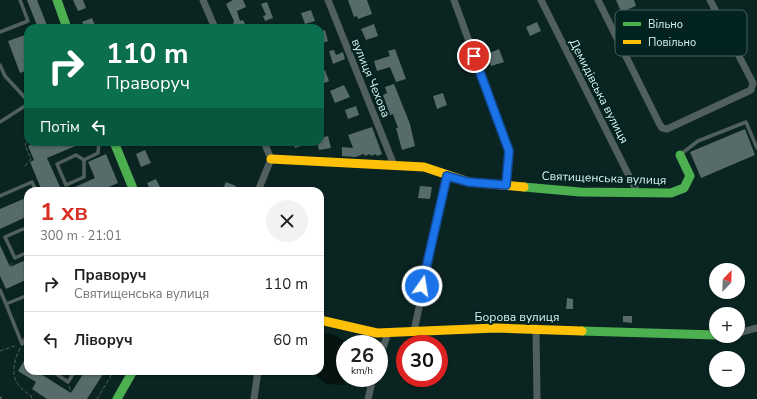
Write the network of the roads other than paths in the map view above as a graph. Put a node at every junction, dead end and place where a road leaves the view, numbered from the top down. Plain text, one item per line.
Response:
1 (20, 0) edge
2 (56, 0) edge
3 (203, 0) edge
4 (328, 0) edge
5 (454, 0) edge
6 (541, 0) edge
7 (598, 0) edge
8 (710, 0) edge
9 (715, 10) edge
10 (66, 24) edge
11 (213, 24) edge
12 (0, 32) edge
13 (615, 34) edge
14 (626, 56) edge
15 (740, 56) edge
16 (0, 65) edge
17 (24, 97) edge
18 (24, 107) edge
19 (0, 122) edge
20 (99, 146) edge
21 (116, 146) edge
22 (266, 146) edge
23 (757, 148) edge
24 (680, 155) joint
25 (84, 160) junction
26 (271, 160) junction
27 (394, 164) junction
28 (447, 176) junction
29 (506, 185) junction
30 (34, 187) edge
31 (132, 187) edge
32 (260, 187) edge
33 (637, 192) junction
34 (0, 196) edge
35 (24, 229) edge
36 (24, 254) edge
37 (0, 290) edge
38 (24, 297) edge
39 (6, 304) junction
40 (324, 321) edge
41 (536, 328) junction
42 (757, 328) edge
43 (414, 331) junction
44 (745, 331) edge
45 (388, 333) joint
46 (709, 335) edge
47 (24, 341) edge
48 (58, 375) edge
49 (72, 375) edge
50 (131, 375) edge
51 (257, 375) edge
52 (370, 387) edge
53 (117, 399) edge
54 (254, 399) edge
55 (368, 399) edge
56 (537, 399) edge

1 - 12 lane
2 - 10 street
3 - 11 street
4 - 27 street, вулиця Чехова
5 - 29 street
6 - 33 street, Демидівська вулиця
7 - 13 street
8 - 9 street
14 - 15 street
16 - 17 lane
18 - 19 lane
20 - 25 lane
21 - 31 street
22 - 26 street
23 - 24 lane
24 - 33 street, Святищенська вулиця
25 - 25 lane
26 - 27 street, Святищенська вулиця
26 - 32 street
27 - 28 street, Святищенська вулиця
28 - 29 street, Святищенська вулиця
28 - 43 street
29 - 33 street, Святищенська вулиця
30 - 34 lane
35 - 36 lane
37 - 39 lane
38 - 39 lane
39 - 47 lane
40 - 45 street, Борова вулиця
41 - 43 street, Борова вулиця
41 - 46 street, Борова вулиця
41 - 56 street
42 - 44 street
43 - 45 street, Борова вулиця
48 - 49 lane
50 - 53 street
51 - 54 street
52 - 55 street

